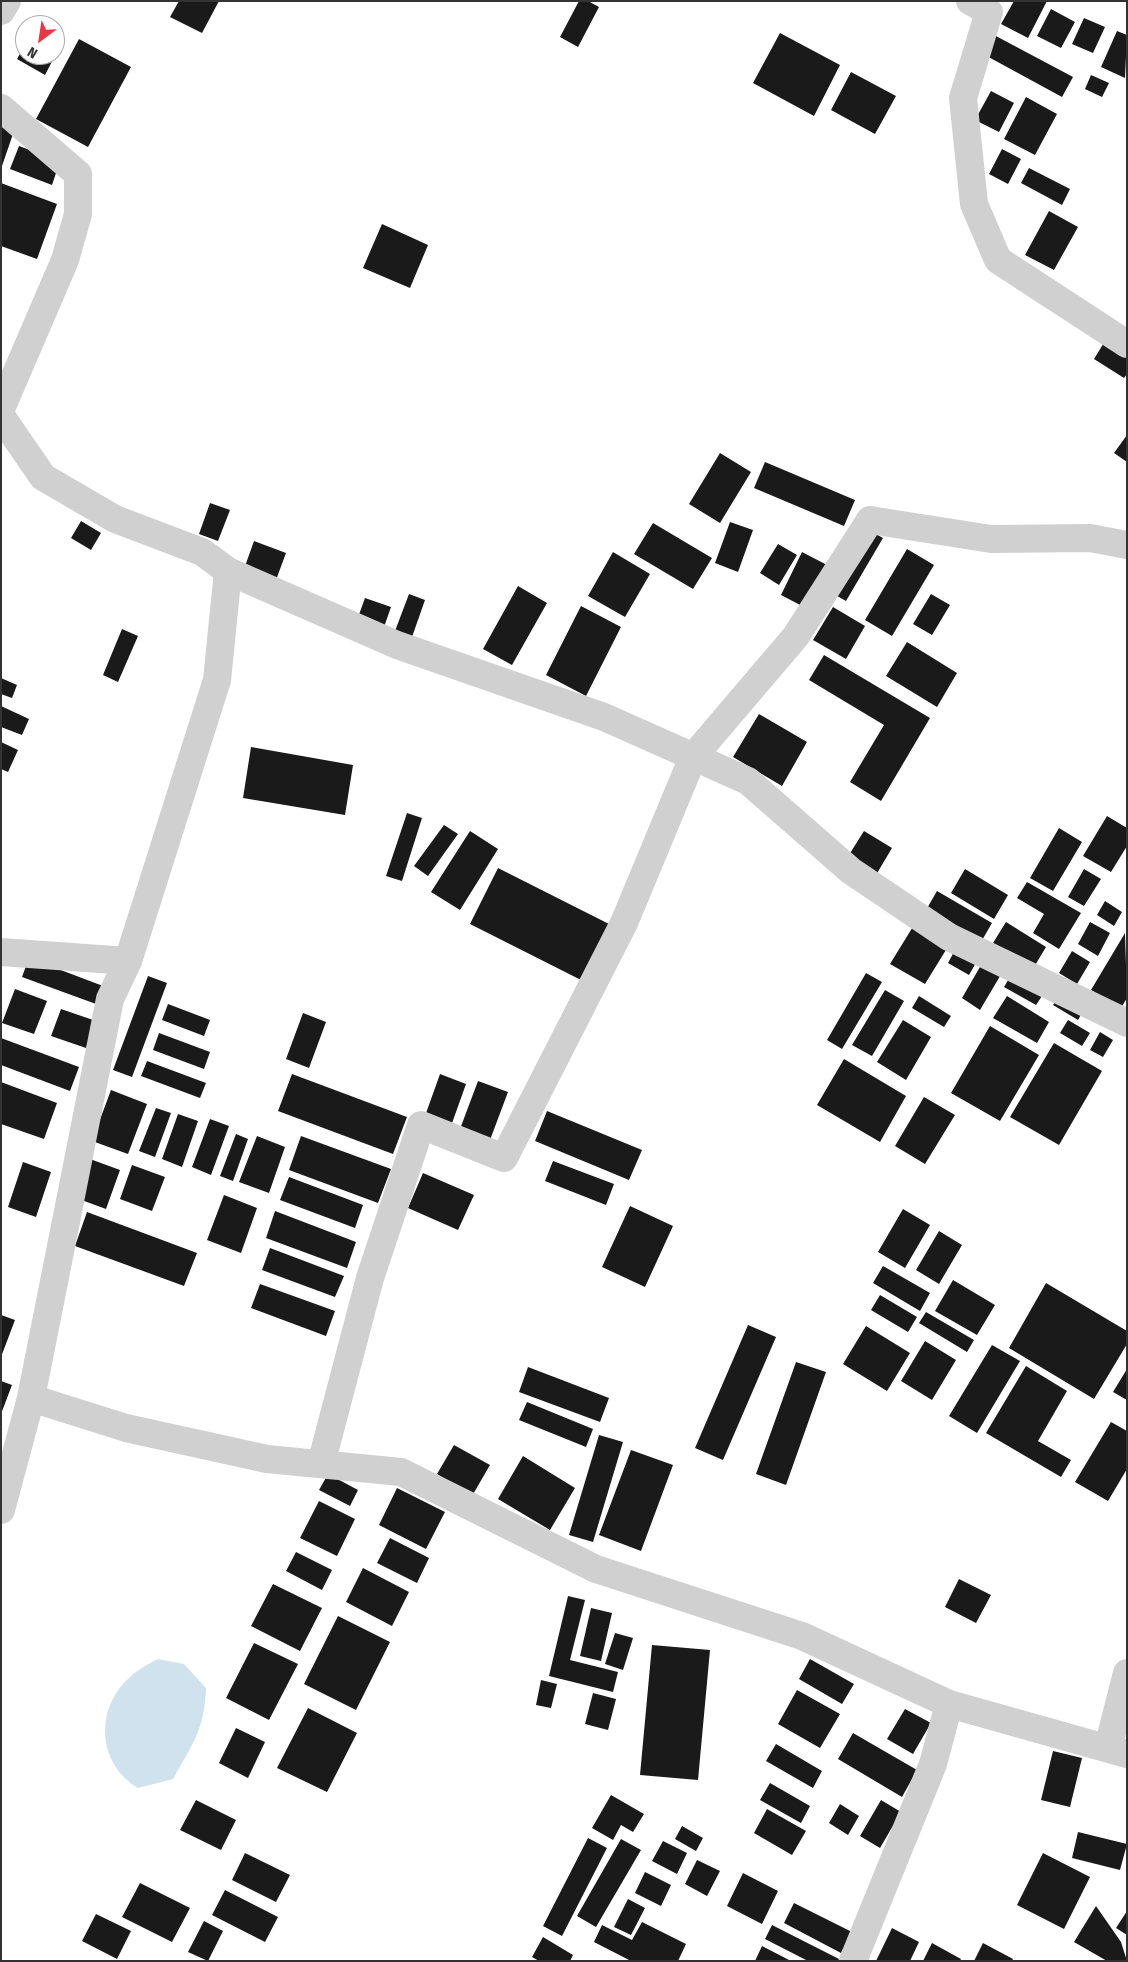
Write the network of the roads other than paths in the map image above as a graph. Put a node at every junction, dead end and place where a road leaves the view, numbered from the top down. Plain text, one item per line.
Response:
1 (7, 1) edge
2 (970, 1) edge
3 (1, 11) edge
4 (1, 108) edge
5 (1127, 344) edge
6 (1, 409) edge
7 (1, 416) edge
8 (1127, 545) edge
9 (228, 571) junction
10 (693, 757) junction
11 (1, 952) edge
12 (128, 961) junction
13 (1127, 1024) edge
14 (31, 1398) junction
15 (321, 1464) junction
16 (1, 1510) edge
17 (1127, 1673) edge
18 (949, 1704) junction
19 (1117, 1751) edge
20 (853, 1961) edge

1 - 3 street
2 - 5 street
4 - 6 street
7 - 9 street
8 - 10 street
9 - 10 street
9 - 12 street
10 - 13 street
10 - 15 street
11 - 12 street
12 - 14 street
14 - 15 street
14 - 16 street
15 - 18 street
17 - 19 street
18 - 19 street
18 - 20 street

